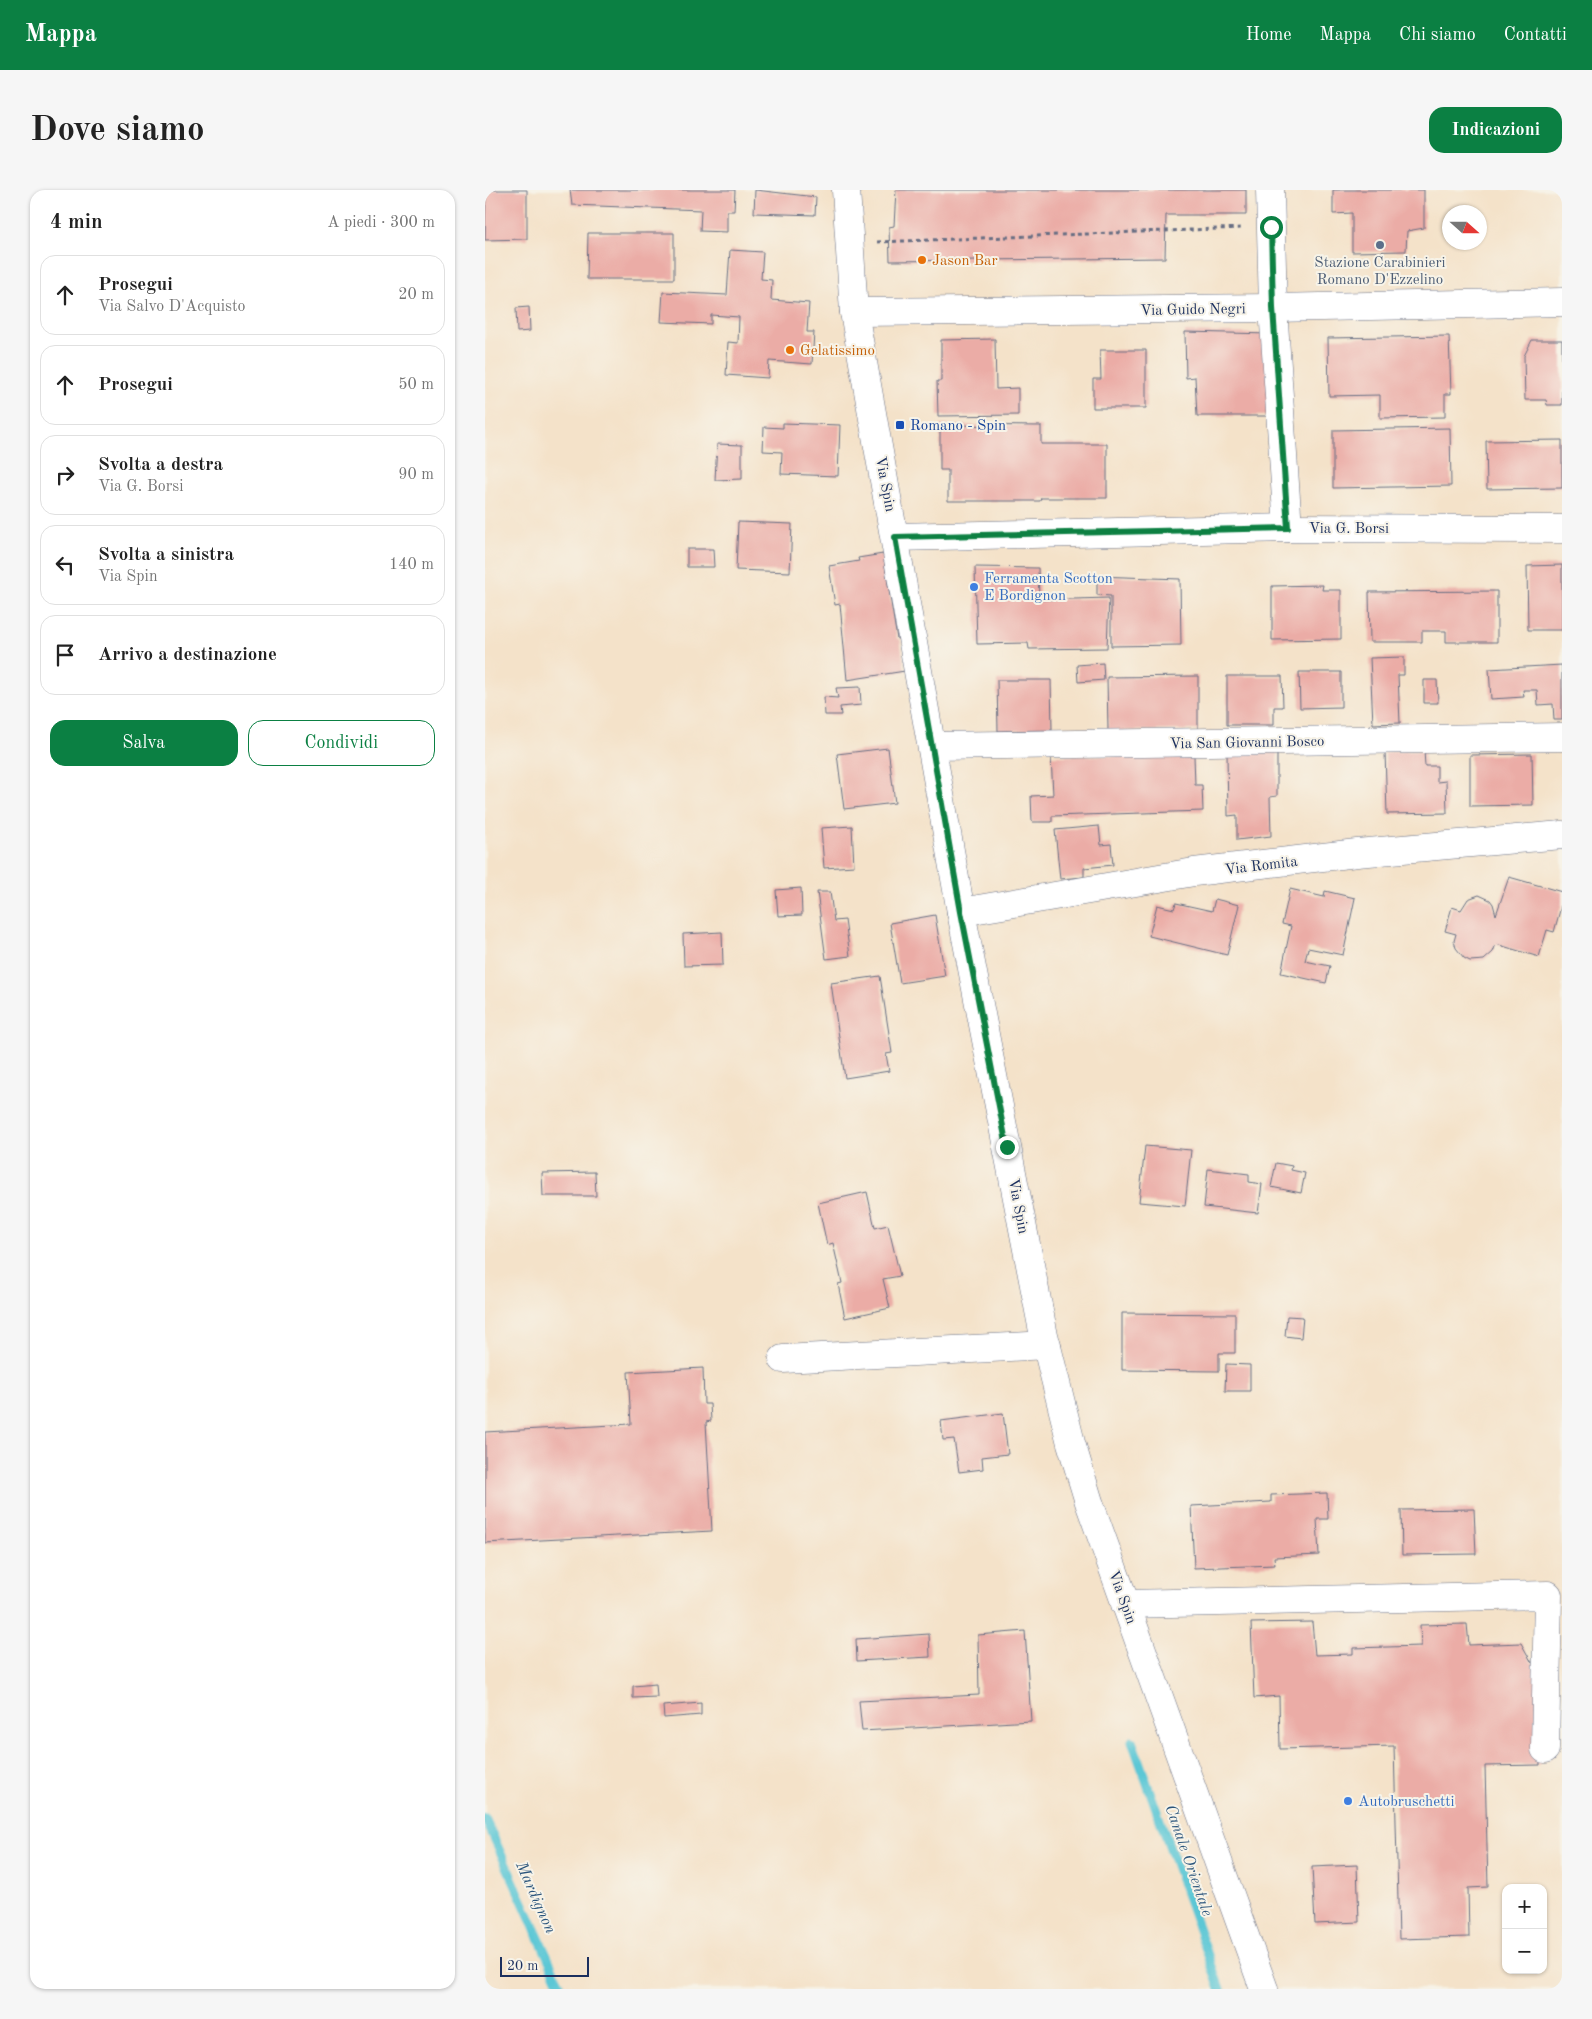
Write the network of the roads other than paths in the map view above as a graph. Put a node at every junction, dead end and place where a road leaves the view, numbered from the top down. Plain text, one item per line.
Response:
1 (846, 190) edge
2 (1270, 190) edge
3 (1562, 302) edge
4 (1273, 308) junction
5 (854, 312) junction
6 (1288, 528) junction
7 (1562, 529) edge
8 (895, 537) junction
9 (1562, 737) edge
10 (932, 746) junction
11 (1562, 835) edge
12 (961, 912) junction
13 (1047, 1345) junction
14 (783, 1359) dead end
15 (1125, 1604) junction
16 (1545, 1749) dead end
17 (1264, 1989) edge

1 - 5 street, Via Spin
2 - 4 street
3 - 4 street, Via Guido Negri
4 - 5 street, Via Guido Negri
4 - 6 street
5 - 8 street, Via Spin
6 - 7 street, Via G. Borsi
6 - 8 street, Via G. Borsi
8 - 10 street, Via Spin
9 - 10 street, Via San Giovanni Bosco
10 - 12 street, Via Spin
11 - 12 street, Via Romita
12 - 13 street, Via Spin
13 - 14 street
13 - 15 street, Via Spin
15 - 16 street
15 - 17 street, Via Spin

